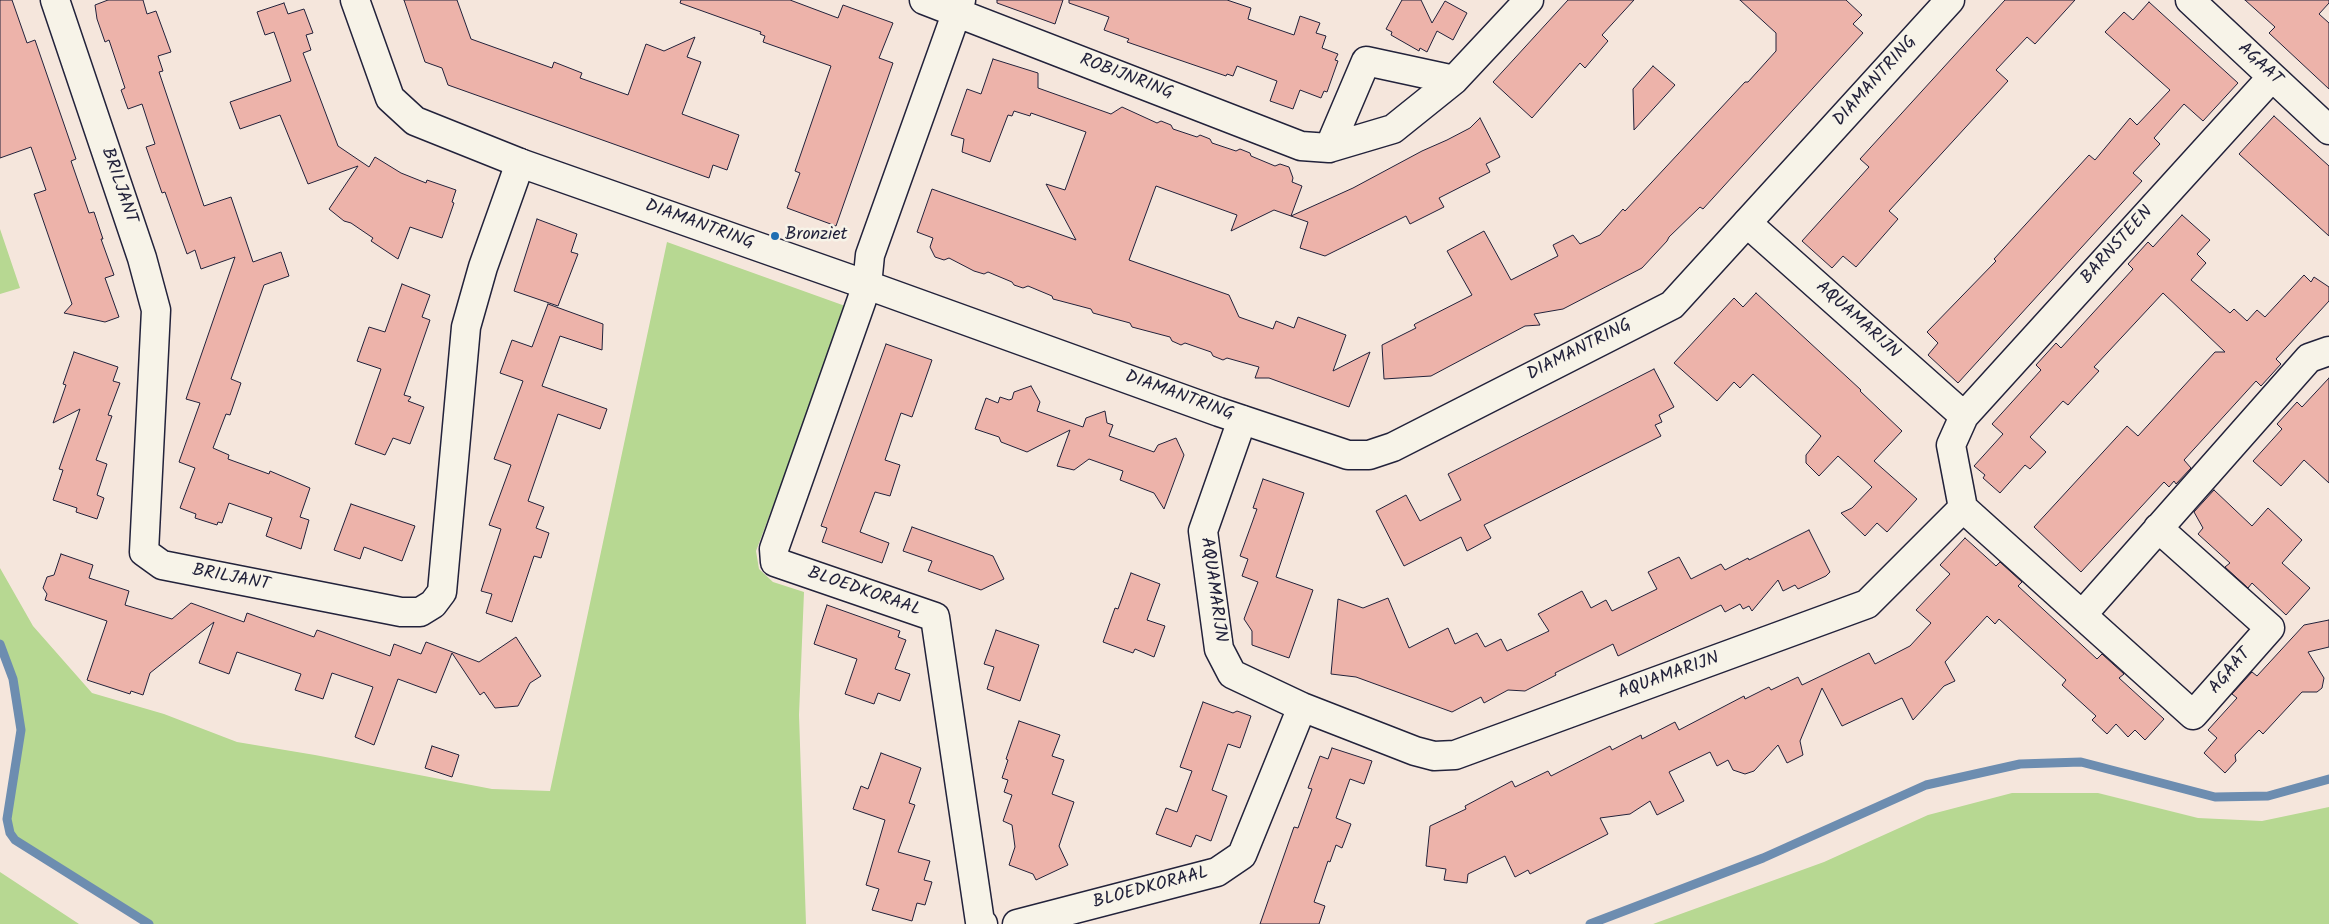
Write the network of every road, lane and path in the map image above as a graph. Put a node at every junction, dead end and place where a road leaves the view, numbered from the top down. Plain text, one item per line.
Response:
1 (55, 0) edge
2 (355, 0) edge
3 (924, 0) edge
4 (1529, 0) edge
5 (1950, 0) edge
6 (2190, 0) edge
7 (959, 6) edge
8 (2272, 77) junction
9 (1454, 80) junction
10 (2329, 130) edge
11 (1329, 148) junction
12 (520, 163) junction
13 (1747, 223) junction
14 (867, 285) junction
15 (2329, 351) edge
16 (1964, 416) junction
17 (1242, 420) junction
18 (1963, 508) junction
19 (2158, 528) junction
20 (2082, 615) junction
21 (1302, 706) junction
22 (983, 924) edge
23 (1017, 924) edge

1 - 12 street, BRILJANT
2 - 12 street, DIAMANTRING
3 - 7 street, ROBIJNRING
4 - 9 street, ROBIJNRING
5 - 13 street, DIAMANTRING
6 - 8 street, AGAAT
7 - 11 street, ROBIJNRING
7 - 14 street
8 - 10 street, AGAAT
8 - 16 street, BARNSTEEN
9 - 11 street, ROBIJNRING
9 - 11 street
12 - 14 street, DIAMANTRING
13 - 16 street, AQUAMARIJN
13 - 17 street, DIAMANTRING
14 - 17 street, DIAMANTRING
14 - 22 street, BLOEDKORAAL
15 - 19 street
16 - 18 street
17 - 21 street, AQUAMARIJN
18 - 20 street, AGAAT
18 - 21 street, AQUAMARIJN
19 - 20 street
19 - 20 street, AGAAT
21 - 23 street, BLOEDKORAAL

